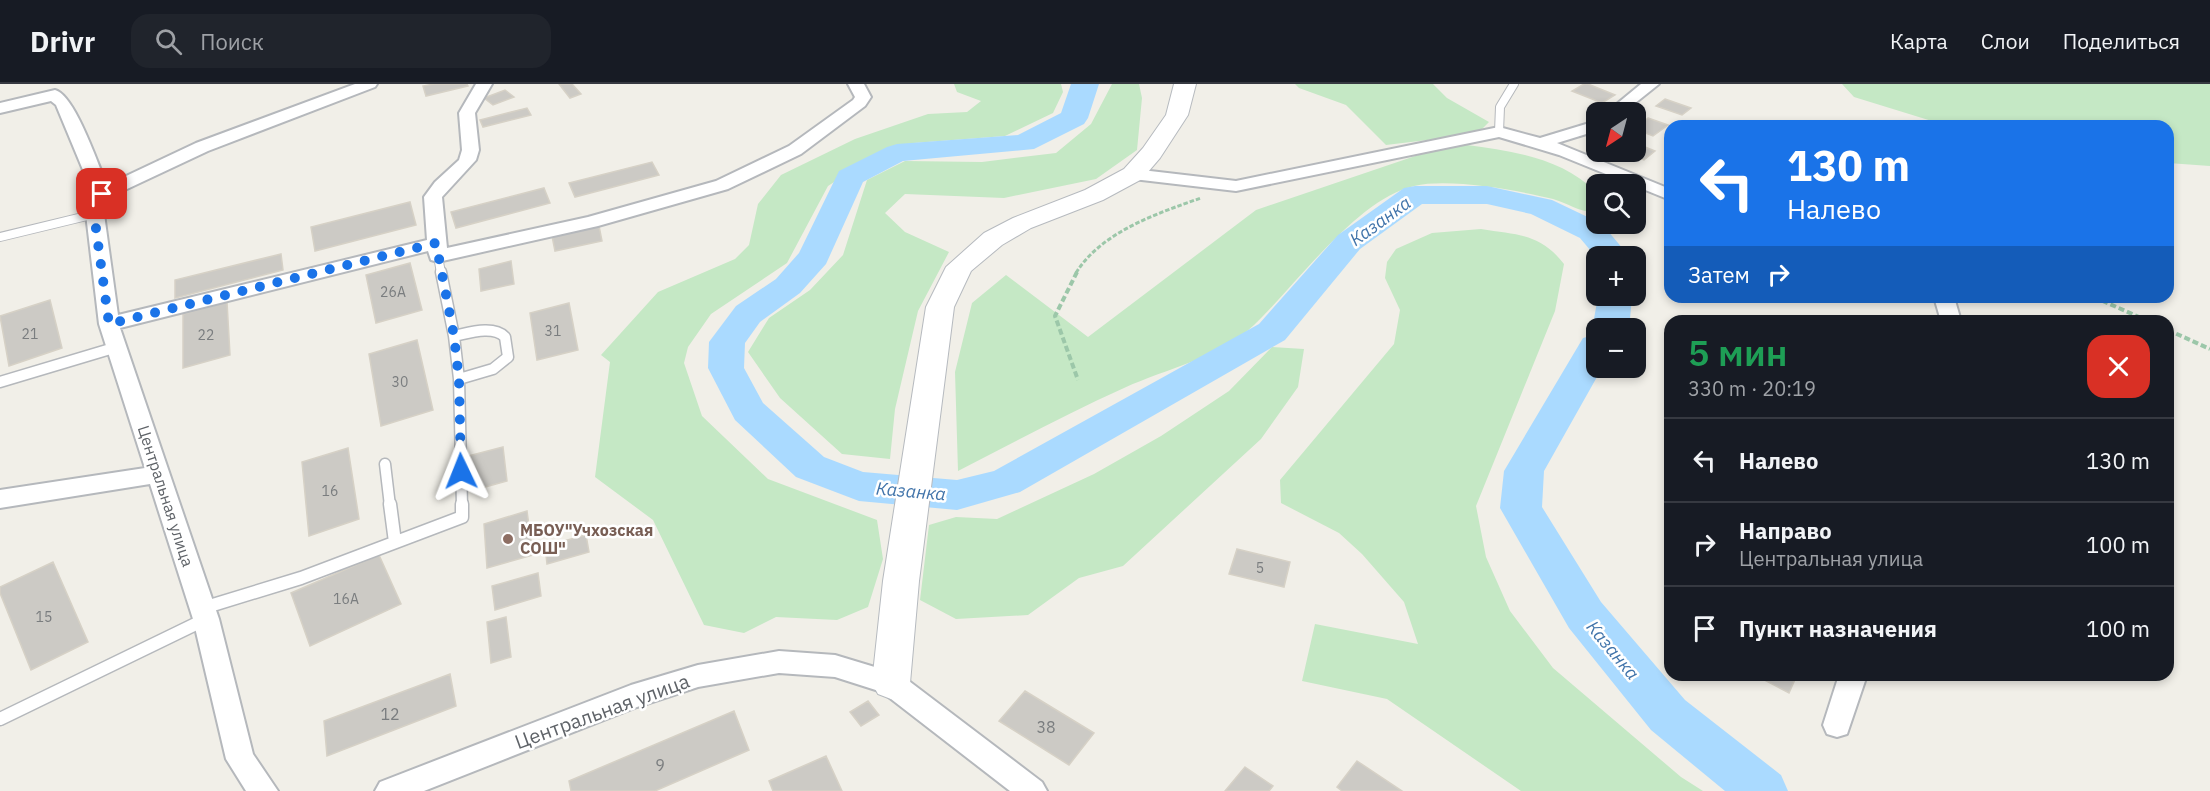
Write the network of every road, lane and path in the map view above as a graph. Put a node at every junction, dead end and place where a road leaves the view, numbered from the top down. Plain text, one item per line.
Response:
1 (369, 84) edge
2 (484, 84) edge
3 (856, 84) edge
4 (1185, 84) edge
5 (1514, 84) edge
6 (1651, 84) edge
7 (1628, 102) edge
8 (0, 108) edge
9 (1586, 129) edge
10 (1499, 132) junction
11 (1543, 142) junction
12 (1133, 174) junction
13 (1236, 186) junction
14 (1664, 192) edge
15 (98, 204) junction
16 (0, 237) edge
17 (437, 250) junction
18 (2108, 303) edge
19 (2134, 315) edge
20 (109, 324) junction
21 (2174, 333) edge
22 (454, 336) junction
23 (117, 347) junction
24 (2210, 349) edge
25 (459, 380) junction
26 (1078, 380) dead end
27 (0, 382) edge
28 (385, 464) dead end
29 (160, 474) junction
30 (0, 499) edge
31 (395, 542) junction
32 (205, 614) junction
33 (1851, 681) edge
34 (891, 682) junction
35 (0, 719) edge
36 (1837, 724) dead end
37 (263, 791) edge
38 (390, 791) edge
39 (1032, 791) edge

1 - 15 street
2 - 17 street
3 - 17 street
4 - 12 street
5 - 10 lane
6 - 7 street
8 - 15 street, Центральная улица
9 - 11 street
10 - 11 street
10 - 13 street
11 - 14 street
12 - 13 street
12 - 34 street
13 - 26 path
15 - 16 lane
15 - 20 street, Центральная улица
17 - 20 street
17 - 22 lane
18 - 19 path
20 - 23 street, Центральная улица
21 - 24 path
22 - 25 lane
22 - 25 lane
23 - 27 lane
23 - 29 street, Центральная улица
25 - 31 lane
28 - 31 lane
29 - 30 street
29 - 32 street, Центральная улица
31 - 32 lane
32 - 35 lane
32 - 37 street, Центральная улица
33 - 36 street
34 - 38 street, Центральная улица
34 - 39 street

